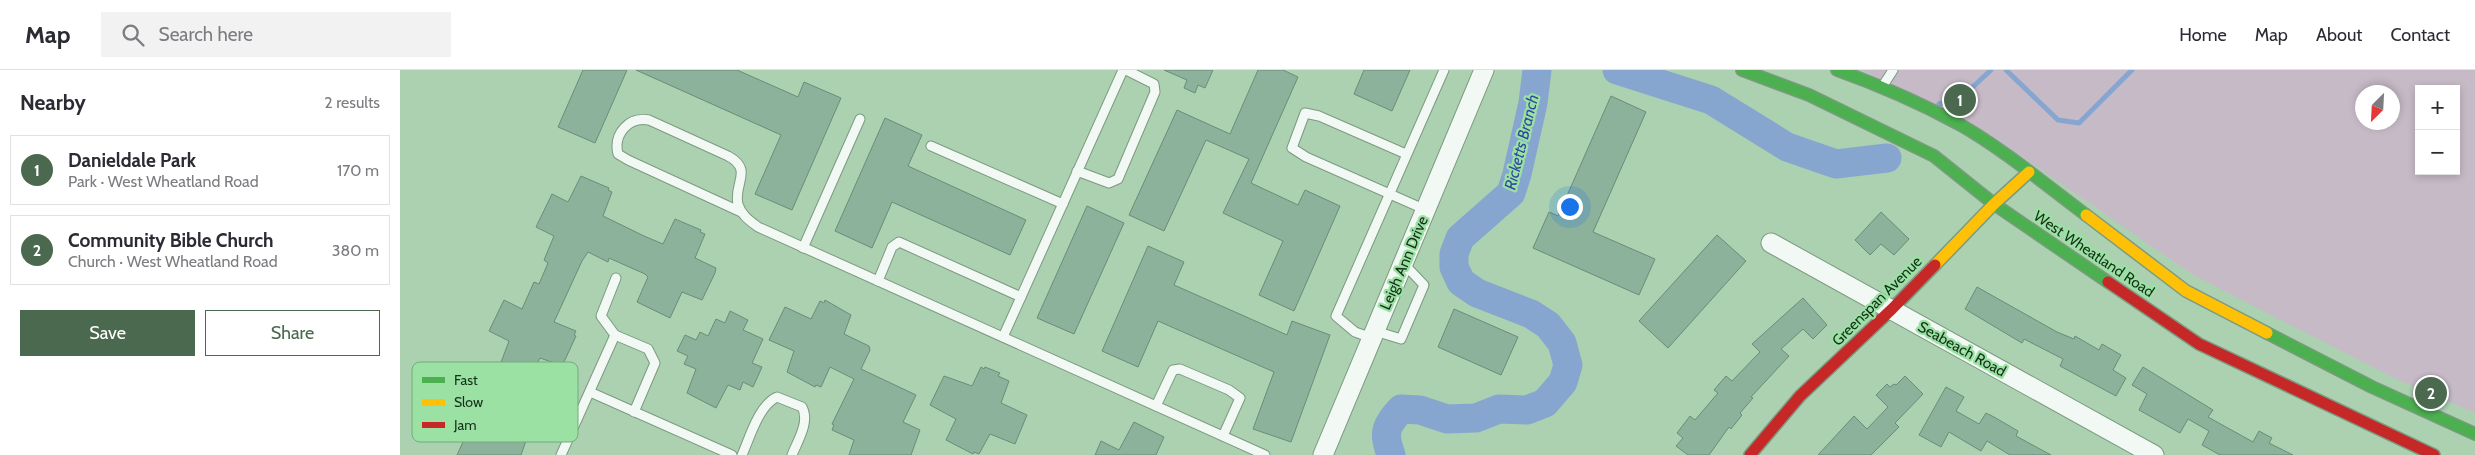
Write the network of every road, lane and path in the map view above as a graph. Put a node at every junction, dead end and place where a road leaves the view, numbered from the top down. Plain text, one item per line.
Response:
1 (1124, 70) edge
2 (1444, 70) edge
3 (1484, 70) edge
4 (1742, 70) edge
5 (1837, 70) edge
6 (1894, 70) edge
7 (1881, 91) junction
8 (860, 119) dead end
9 (931, 146) dead end
10 (1406, 154) junction
11 (1077, 172) junction
12 (2029, 172) junction
13 (1388, 193) junction
14 (1062, 204) junction
15 (1994, 204) junction
16 (1426, 210) junction
17 (741, 212) junction
18 (1771, 243) dead end
19 (803, 248) junction
20 (1403, 263) junction
21 (616, 278) dead end
22 (878, 281) junction
23 (1021, 297) junction
24 (1892, 309) junction
25 (1374, 334) junction
26 (616, 335) junction
27 (1003, 337) junction
28 (590, 392) junction
29 (1156, 406) junction
30 (634, 412) junction
31 (578, 418) edge
32 (2475, 434) edge
33 (1223, 436) junction
34 (567, 442) edge
35 (561, 455) edge
36 (732, 455) edge
37 (742, 455) edge
38 (792, 455) edge
39 (1265, 455) edge
40 (1323, 455) edge
41 (1750, 455) edge
42 (2154, 455) edge
43 (2434, 455) edge

1 - 11 lane
1 - 11 lane
2 - 10 lane
3 - 16 street, Leigh Ann Drive
4 - 15 main road, West Wheatland Road
5 - 7 main road, West Wheatland Road
6 - 7 lane
7 - 12 main road, West Wheatland Road
8 - 19 lane
9 - 14 lane
10 - 13 lane
10 - 13 lane
11 - 14 lane
12 - 15 main road, Greenspan Avenue
12 - 32 main road, West Wheatland Road
13 - 16 lane
13 - 25 lane
14 - 23 lane
15 - 24 main road, Greenspan Avenue
15 - 43 main road, West Wheatland Road
16 - 20 street, Leigh Ann Drive
17 - 17 lane
17 - 19 lane
18 - 24 street, Seabeach Road
19 - 22 lane
20 - 25 street, Leigh Ann Drive
20 - 25 lane
21 - 26 lane
22 - 23 lane
22 - 27 lane
23 - 27 lane
24 - 41 main road, Greenspan Avenue
24 - 42 street, Seabeach Road
25 - 40 street, Leigh Ann Drive
26 - 28 lane
26 - 30 lane
27 - 29 lane
28 - 30 lane
28 - 31 lane
29 - 33 lane
29 - 33 lane
30 - 36 lane
33 - 39 lane
34 - 35 lane
37 - 38 lane

